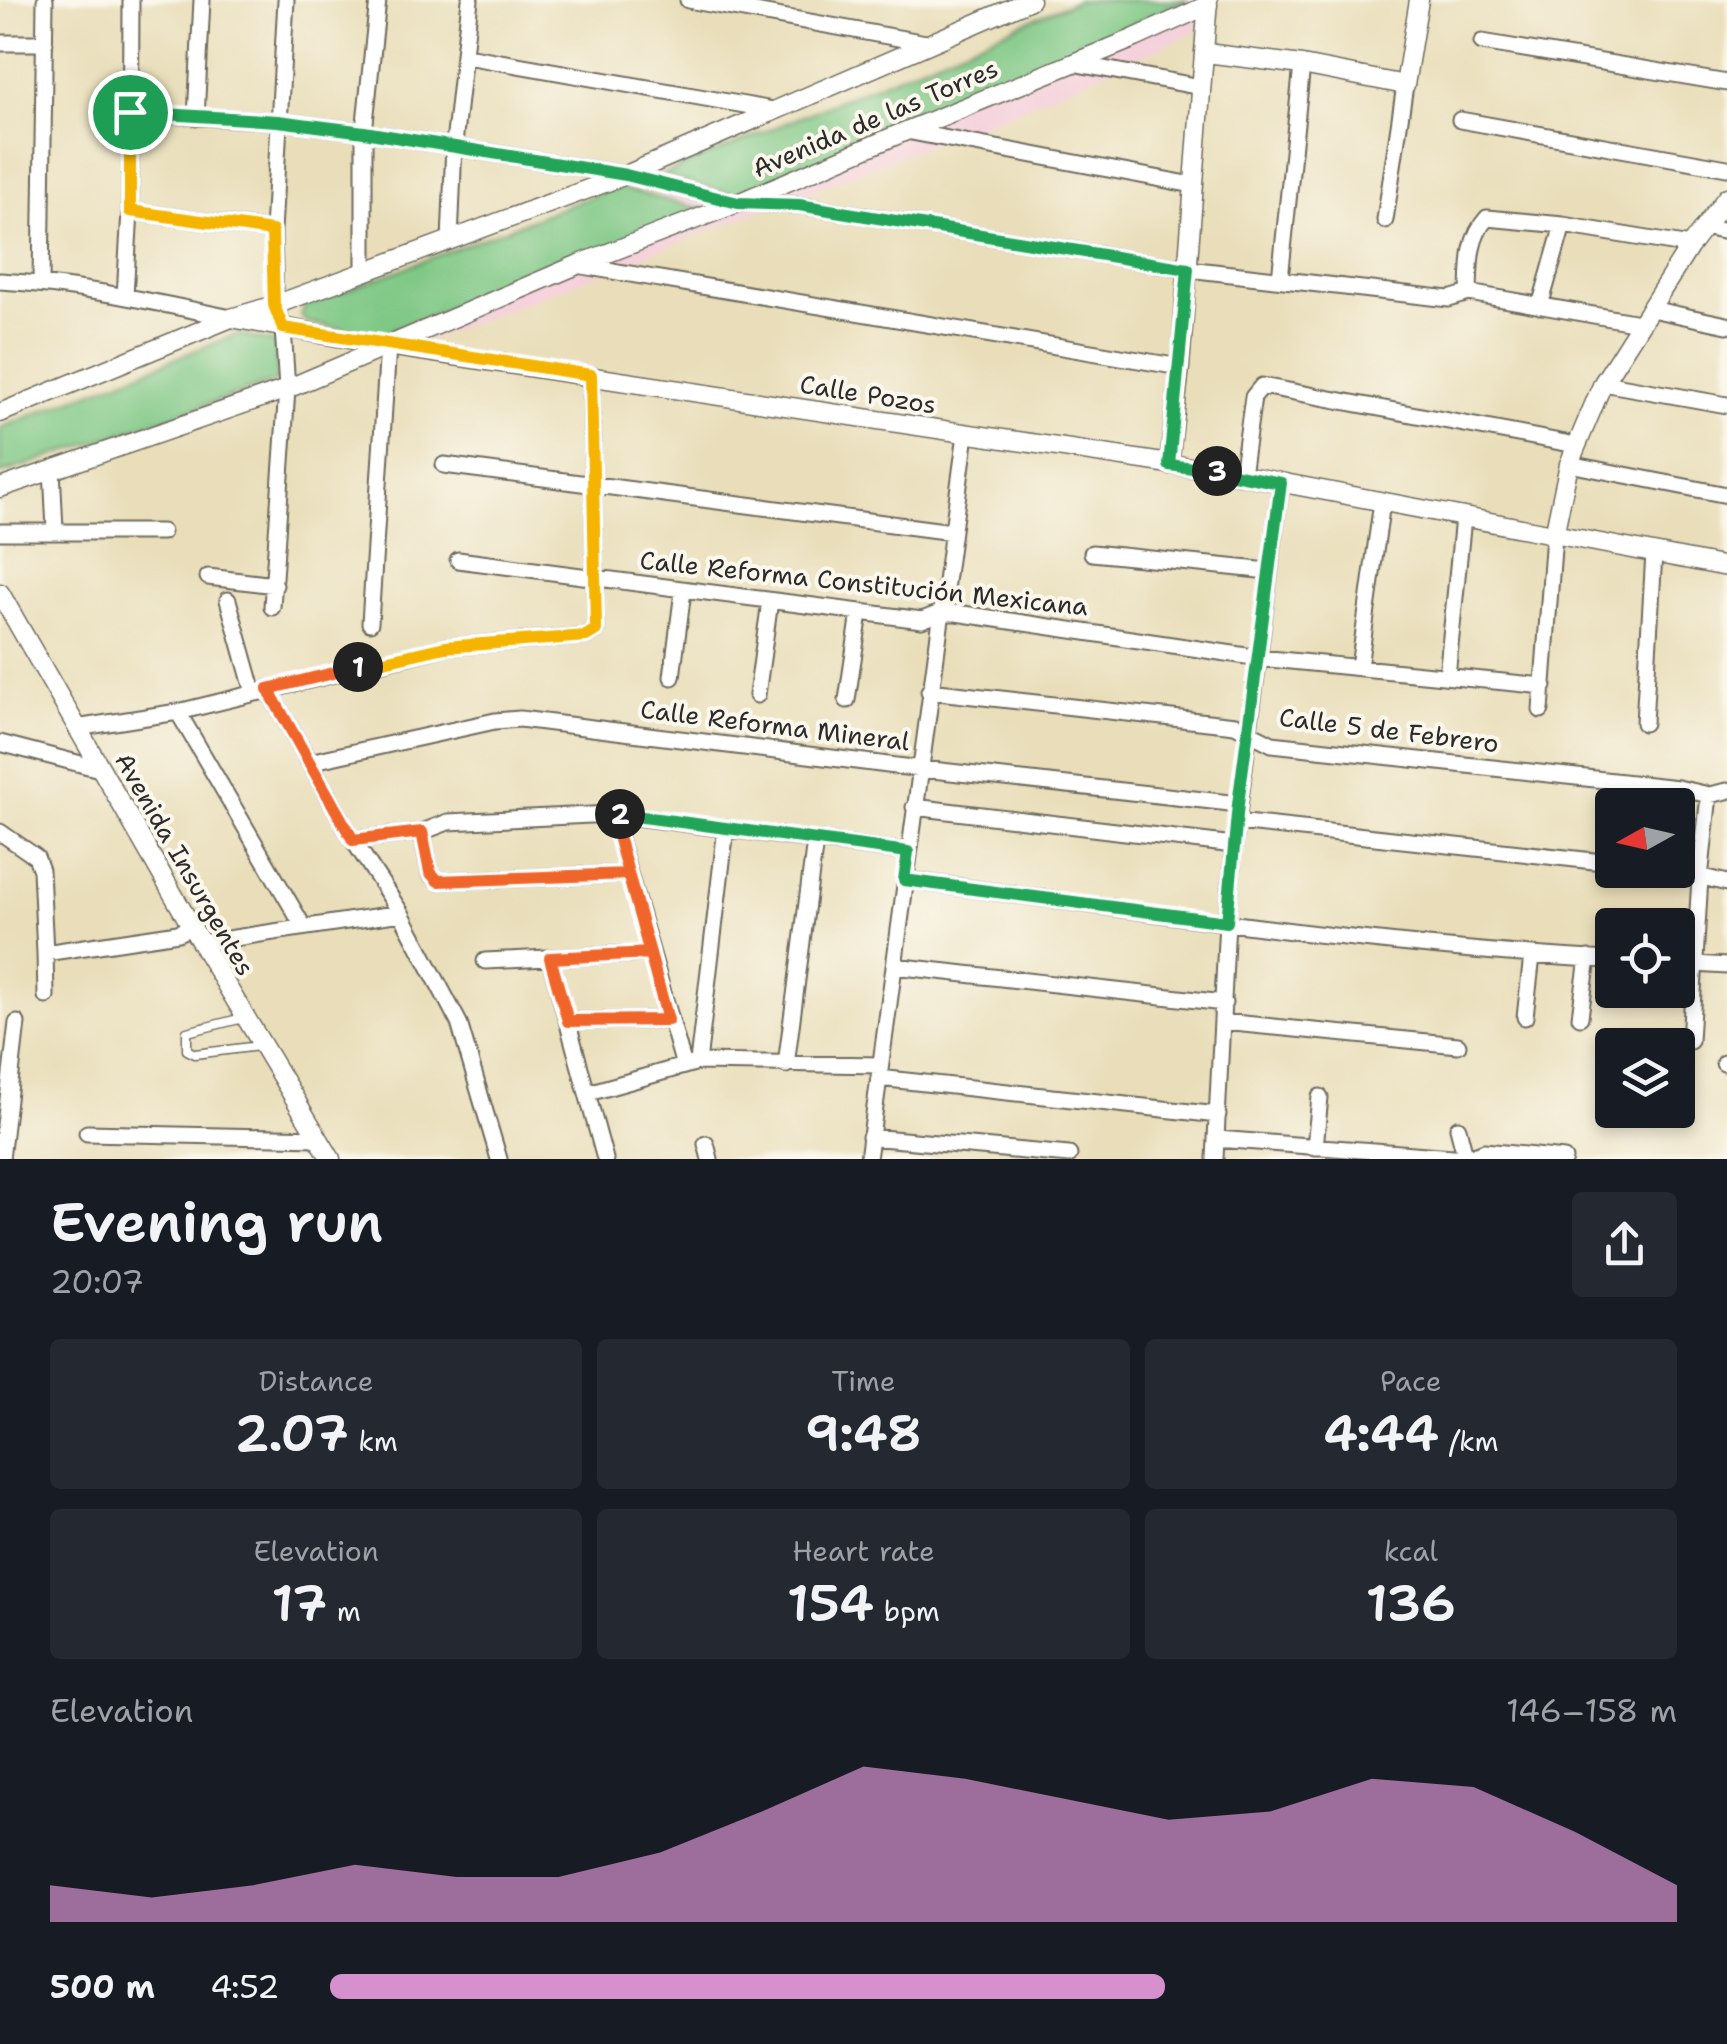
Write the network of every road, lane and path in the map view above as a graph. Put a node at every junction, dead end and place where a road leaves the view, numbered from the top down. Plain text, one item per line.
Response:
1 (45, 0) edge
2 (131, 0) edge
3 (202, 0) edge
4 (286, 0) edge
5 (378, 0) edge
6 (470, 0) edge
7 (688, 0) edge
8 (1030, 0) edge
9 (1420, 0) edge
10 (1208, 2) edge
11 (1482, 42) dead end
12 (0, 43) edge
13 (45, 43) junction
14 (926, 43) junction
15 (1206, 53) junction
16 (466, 56) junction
17 (1072, 63) junction
18 (1302, 65) junction
19 (1727, 83) edge
20 (1405, 85) junction
21 (1200, 86) junction
22 (773, 110) junction
23 (130, 112) junction
24 (196, 118) junction
25 (1460, 120) dead end
26 (278, 121) junction
27 (906, 131) junction
28 (364, 132) junction
29 (454, 144) junction
30 (1727, 168) edge
31 (626, 175) junction
32 (1192, 185) junction
33 (1727, 196) edge
34 (738, 203) junction
35 (130, 211) junction
36 (1385, 220) dead end
37 (1562, 225) junction
38 (1702, 228) junction
39 (272, 231) junction
40 (1727, 232) edge
41 (450, 240) junction
42 (1690, 246) junction
43 (577, 265) junction
44 (1188, 269) junction
45 (364, 272) junction
46 (1280, 279) junction
47 (0, 281) edge
48 (41, 284) junction
49 (1469, 294) junction
50 (124, 296) junction
51 (274, 305) junction
52 (1540, 306) junction
53 (1645, 316) junction
54 (230, 318) junction
55 (1727, 325) edge
56 (283, 328) junction
57 (388, 346) junction
58 (1180, 367) junction
59 (591, 375) junction
60 (1603, 383) junction
61 (287, 388) junction
62 (1727, 406) edge
63 (0, 413) edge
64 (966, 434) junction
65 (1576, 445) junction
66 (1569, 464) junction
67 (1169, 465) junction
68 (444, 466) dead end
69 (52, 469) junction
70 (1242, 474) junction
71 (1281, 483) junction
72 (595, 484) junction
73 (0, 488) edge
74 (1727, 494) edge
75 (1382, 502) junction
76 (1463, 518) junction
77 (55, 530) junction
78 (0, 532) edge
79 (162, 532) dead end
80 (952, 532) junction
81 (1554, 536) junction
82 (1092, 552) dead end
83 (1654, 553) junction
84 (458, 560) dead end
85 (1727, 567) edge
86 (1269, 571) junction
87 (208, 577) dead end
88 (596, 577) junction
89 (275, 584) junction
90 (684, 591) junction
91 (0, 593) edge
92 (228, 600) dead end
93 (770, 600) junction
94 (272, 607) dead end
95 (860, 613) junction
96 (940, 613) junction
97 (370, 623) dead end
98 (1260, 658) junction
99 (1359, 666) junction
100 (1446, 676) junction
101 (672, 677) dead end
102 (1544, 686) junction
103 (261, 691) junction
104 (929, 691) junction
105 (757, 695) dead end
106 (847, 700) dead end
107 (1541, 710) dead end
108 (178, 712) junction
109 (1644, 723) dead end
110 (76, 728) junction
111 (1248, 732) junction
112 (0, 743) edge
113 (310, 762) junction
114 (919, 768) junction
115 (100, 769) junction
116 (1727, 781) edge
117 (1726, 791) edge
118 (1709, 795) junction
119 (1238, 804) junction
120 (914, 807) junction
121 (612, 814) junction
122 (1237, 822) junction
123 (726, 828) junction
124 (0, 832) edge
125 (422, 832) junction
126 (353, 840) junction
127 (815, 841) junction
128 (1234, 845) junction
129 (908, 852) junction
130 (1595, 861) edge
131 (628, 874) junction
132 (1695, 876) edge
133 (1700, 878) junction
134 (904, 880) junction
135 (1727, 883) edge
136 (400, 913) junction
137 (1227, 922) junction
138 (192, 926) junction
139 (303, 926) junction
140 (201, 943) junction
141 (45, 953) junction
142 (650, 953) junction
143 (1532, 956) junction
144 (550, 958) junction
145 (1588, 958) junction
146 (1595, 959) edge
147 (485, 961) dead end
148 (1695, 964) joint
149 (894, 966) junction
150 (1727, 966) edge
151 (46, 996) dead end
152 (1224, 1003) junction
153 (1525, 1016) dead end
154 (246, 1017) junction
155 (1580, 1017) dead end
156 (668, 1020) junction
157 (568, 1021) junction
158 (1223, 1022) junction
159 (17, 1023) dead end
160 (1458, 1045) dead end
161 (264, 1046) junction
162 (691, 1064) junction
163 (786, 1065) junction
164 (879, 1072) junction
165 (588, 1092) junction
166 (1320, 1096) dead end
167 (1218, 1114) junction
168 (1458, 1128) dead end
169 (86, 1133) dead end
170 (870, 1137) junction
171 (318, 1138) junction
172 (1217, 1140) junction
173 (1315, 1148) junction
174 (1069, 1155) dead end
175 (1, 1159) edge
176 (331, 1159) edge
177 (500, 1159) edge
178 (606, 1159) edge
179 (868, 1159) edge
180 (1216, 1159) edge
181 (1466, 1159) edge
182 (1564, 1159) edge

1 - 13 street
2 - 23 street
3 - 24 street
4 - 26 street
5 - 28 street
6 - 16 street
7 - 14 street
8 - 14 street, Avenida de las Torres
9 - 20 street
10 - 15 street
10 - 17 street, Avenida de las Torres
11 - 19 street
12 - 13 street
13 - 48 street
14 - 22 street, Avenida de las Torres
15 - 18 street
15 - 21 street
16 - 22 street
16 - 29 street
17 - 21 street
17 - 27 street, Avenida de las Torres
18 - 20 street
18 - 46 street
20 - 36 street
21 - 32 street
22 - 31 street, Avenida de las Torres
23 - 24 street
23 - 35 street
24 - 26 street
25 - 30 street
26 - 28 street
26 - 39 street
27 - 32 street
27 - 34 street, Avenida de las Torres
28 - 29 street
28 - 45 street
29 - 31 street
29 - 41 street
31 - 34 street
31 - 41 street, Avenida de las Torres
32 - 44 street
33 - 38 street
34 - 43 street, Avenida de las Torres
34 - 44 street
35 - 39 street
35 - 50 street
37 - 42 street
37 - 49 street
37 - 52 street
38 - 40 street
38 - 42 street
39 - 51 street
41 - 45 street, Avenida de las Torres
42 - 53 street
43 - 57 street, Avenida de las Torres
43 - 58 street
44 - 46 street
44 - 58 street
45 - 51 street, Avenida de las Torres
46 - 49 street
47 - 48 street, Calle Pozos
48 - 50 street, Calle Pozos
49 - 52 street
50 - 54 street, Calle Pozos
51 - 54 street, Avenida de las Torres
51 - 56 street
52 - 53 street
53 - 55 street
53 - 60 street
54 - 56 street, Calle Pozos
54 - 63 street, Avenida de las Torres
56 - 57 street, Calle Pozos
56 - 61 street
57 - 59 street, Calle Pozos
57 - 61 street, Avenida de las Torres
57 - 97 street
58 - 67 street
59 - 64 street, Calle Pozos
59 - 72 street
60 - 62 street
60 - 65 street
61 - 69 street, Avenida de las Torres
61 - 89 street
64 - 67 street, Calle Pozos
64 - 80 street
65 - 66 street
65 - 70 street
66 - 74 street
66 - 81 street
67 - 70 street, Calle Pozos
68 - 72 street
69 - 73 street, Avenida de las Torres
69 - 77 street
70 - 71 street, Calle Pozos
71 - 75 street, Calle Pozos
71 - 86 street
72 - 80 street
72 - 88 street
75 - 76 street, Calle Pozos
75 - 99 street
76 - 81 street, Calle Pozos
76 - 100 street
77 - 78 street
77 - 79 street
80 - 96 street
81 - 83 street, Calle Pozos
81 - 102 street
82 - 86 street
83 - 85 street, Calle Pozos
83 - 109 street
84 - 88 street, Calle Reforma Constitución Mexicana
86 - 98 street
87 - 89 street
88 - 90 street, Calle Reforma Constitución Mexicana
88 - 103 street
89 - 94 street
90 - 93 street, Calle Reforma Constitución Mexicana
90 - 101 street
91 - 110 street, Avenida Insurgentes
92 - 103 street
93 - 95 street, Calle Reforma Constitución Mexicana
93 - 105 street
95 - 96 street, Calle Reforma Constitución Mexicana
95 - 106 street
96 - 98 street, Calle Reforma Constitución Mexicana
96 - 104 street
98 - 99 street, Calle Reforma Constitución Mexicana
98 - 111 street
99 - 100 street, Calle Reforma Constitución Mexicana
100 - 102 street, Calle Reforma Constitución Mexicana
102 - 107 street
103 - 108 street
103 - 113 street
104 - 111 street, Calle 5 de Febrero
104 - 114 street
108 - 110 street
108 - 139 street
110 - 115 street, Avenida Insurgentes
111 - 118 street, Calle 5 de Febrero
111 - 119 street
112 - 115 street
113 - 114 street, Calle Reforma Mineral
113 - 126 street
114 - 119 street, Calle Reforma Mineral
114 - 120 street
115 - 138 street, Avenida Insurgentes
116 - 117 street
117 - 118 street, Calle 5 de Febrero
118 - 133 street
119 - 122 street
120 - 128 street
120 - 129 street
121 - 123 street
121 - 125 street
121 - 131 street
122 - 128 street
122 - 130 street
123 - 127 street
123 - 162 street
124 - 141 street
125 - 126 street
125 - 131 street
126 - 136 street
127 - 129 street
127 - 163 street
128 - 137 street
129 - 134 street
131 - 142 street
132 - 133 street
133 - 135 street
133 - 148 street
134 - 137 street
134 - 149 street
136 - 139 street
136 - 177 street
137 - 143 street
137 - 152 street
138 - 140 street, Avenida Insurgentes
138 - 141 street
139 - 140 street
140 - 154 street, Avenida Insurgentes
141 - 151 street
142 - 144 street
142 - 156 street
143 - 145 street
143 - 153 street
144 - 147 street
144 - 157 street
145 - 146 street
145 - 155 street
148 - 150 street
149 - 152 street
149 - 164 street
152 - 158 street
154 - 161 street, Avenida Insurgentes
154 - 161 lane
156 - 157 street
156 - 162 street
157 - 165 street
158 - 160 street
158 - 167 street
159 - 175 street
161 - 171 street, Avenida Insurgentes
162 - 163 street
162 - 165 street
163 - 164 street
164 - 167 street
164 - 170 street
165 - 178 street
166 - 173 street
167 - 172 street
168 - 181 street
169 - 171 street
170 - 174 street
170 - 179 street
171 - 176 street, Avenida Insurgentes
172 - 173 street
172 - 180 street
173 - 181 street
181 - 182 street

